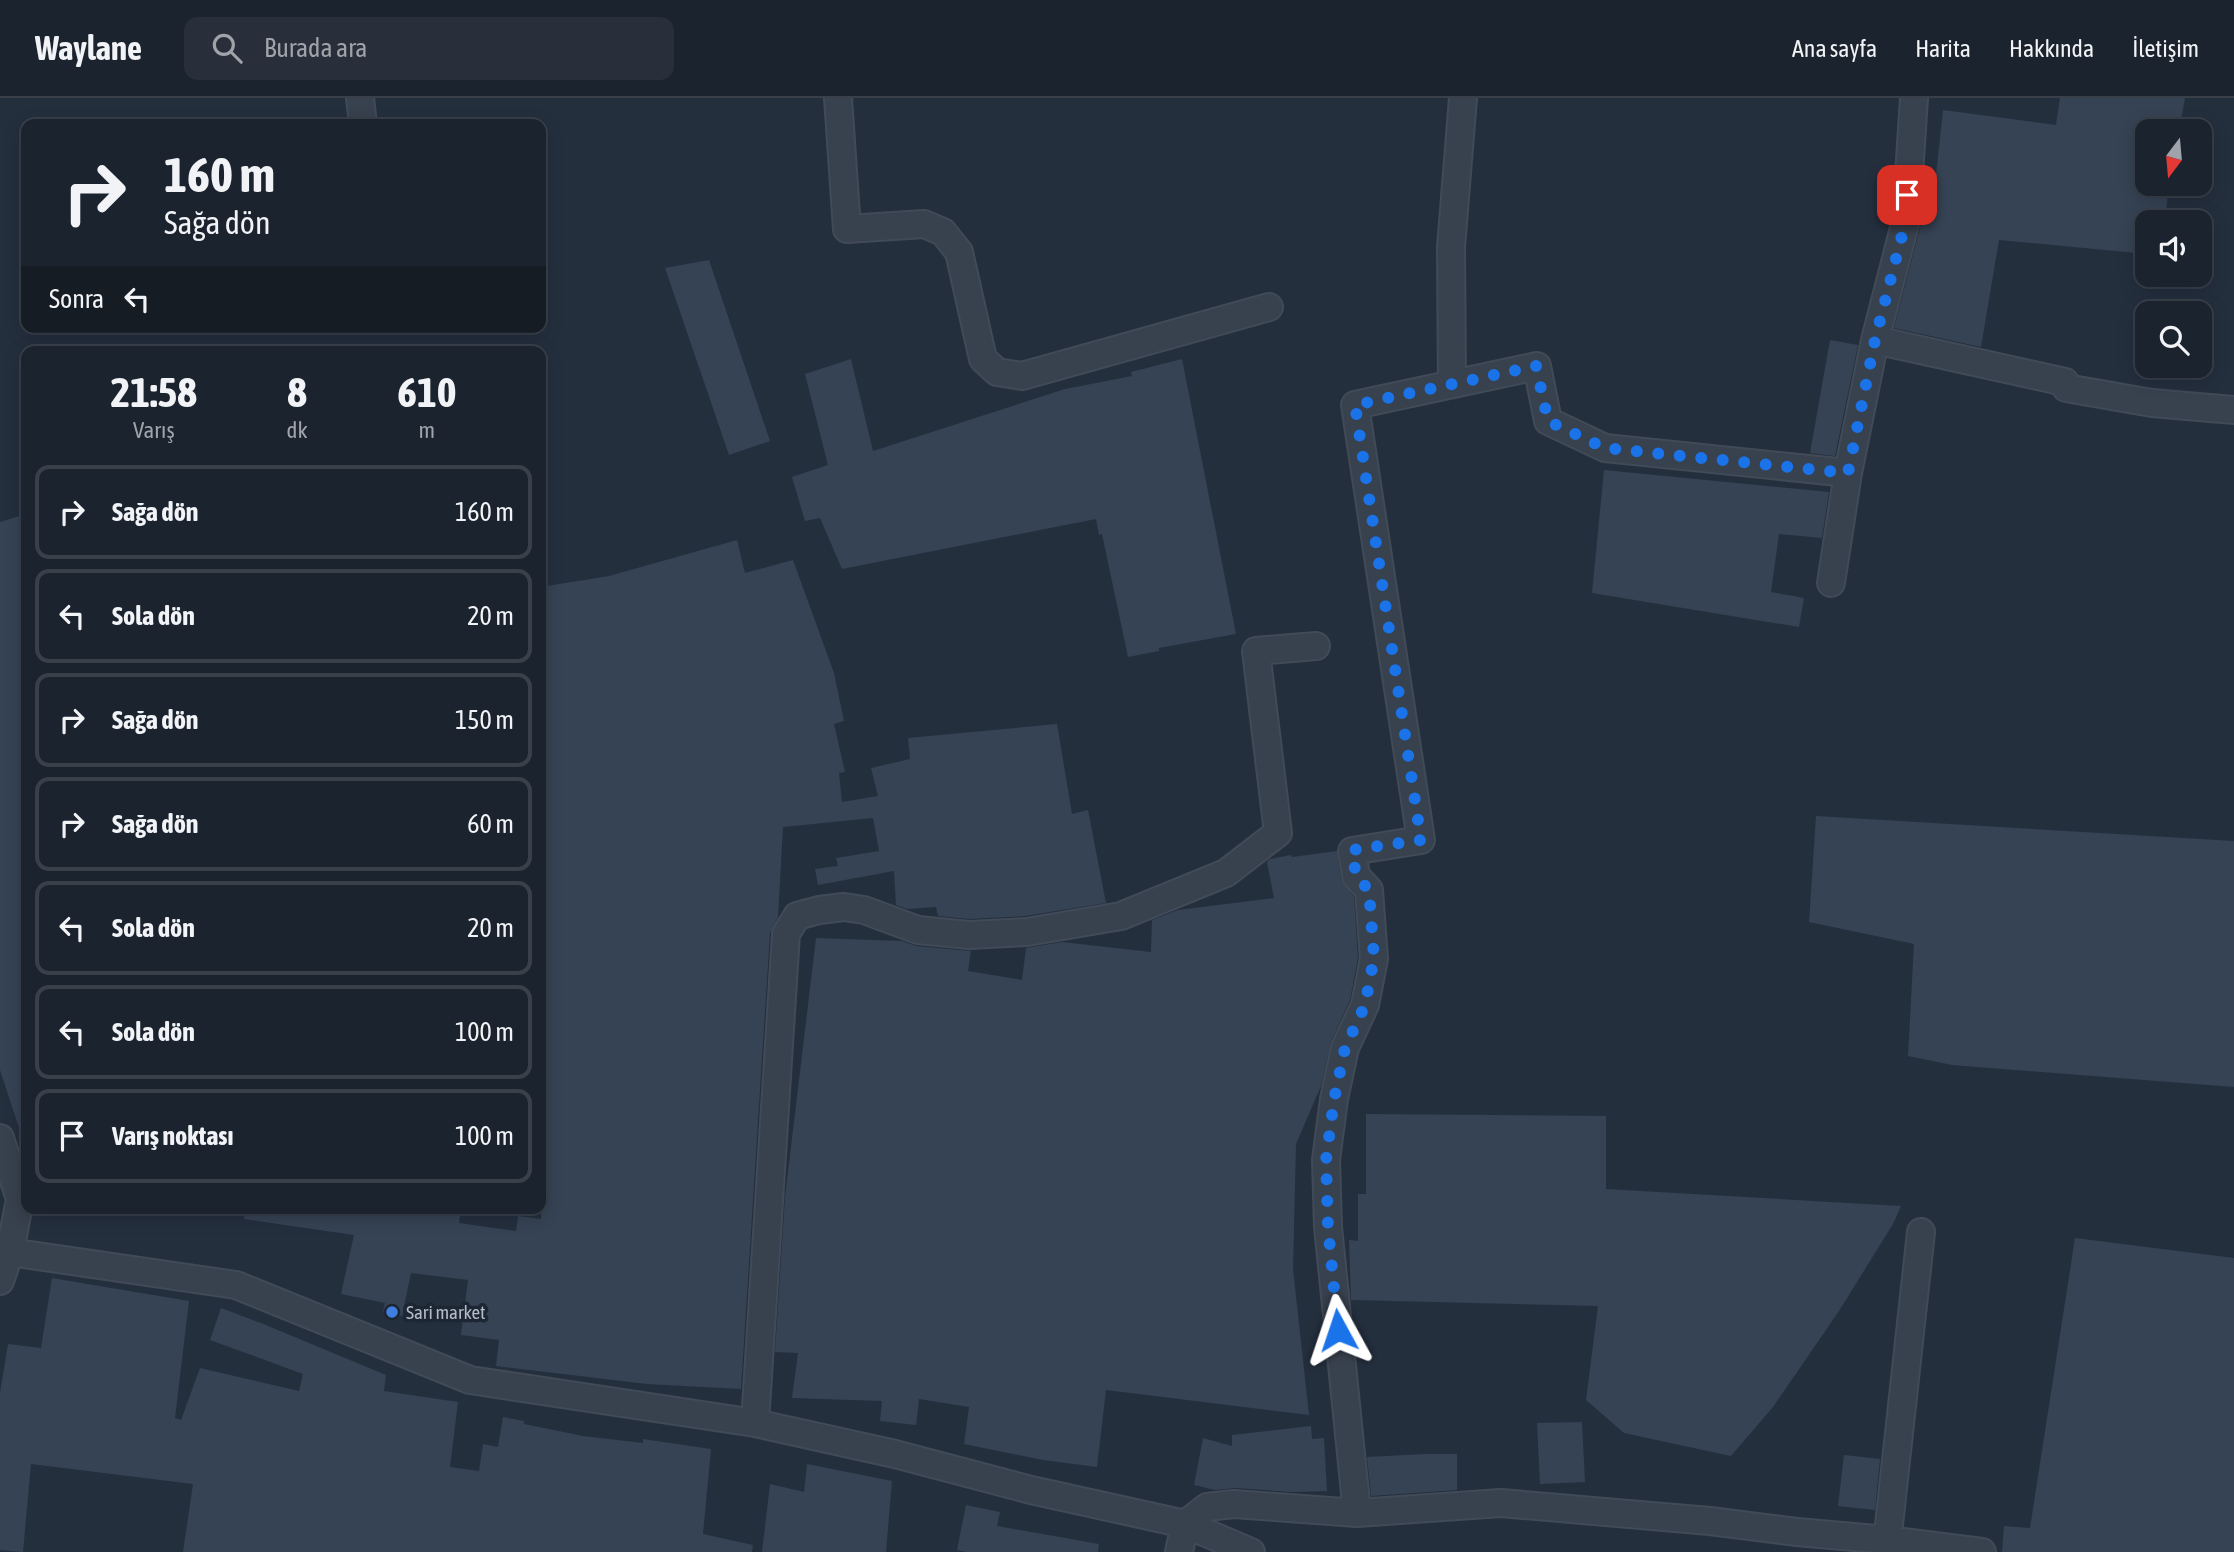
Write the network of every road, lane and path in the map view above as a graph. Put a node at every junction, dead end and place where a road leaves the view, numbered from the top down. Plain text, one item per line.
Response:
1 (360, 98) edge
2 (838, 98) edge
3 (1463, 98) edge
4 (1914, 98) edge
5 (362, 119) edge
6 (1269, 307) dead end
7 (1875, 340) junction
8 (1452, 384) junction
9 (2234, 410) edge
10 (1848, 473) junction
11 (1831, 583) dead end
12 (1316, 646) dead end
13 (0, 1138) edge
14 (1922, 1232) dead end
15 (10, 1252) junction
16 (0, 1281) edge
17 (755, 1423) junction
18 (1357, 1513) junction
19 (1185, 1524) junction
20 (1886, 1546) edge
21 (1180, 1552) edge
22 (1251, 1552) edge
23 (1982, 1552) edge

1 - 5 street
2 - 6 street
3 - 8 street
4 - 7 street
7 - 9 street
7 - 10 street
8 - 10 street
8 - 18 street
10 - 11 street
12 - 17 street
13 - 15 street
14 - 20 street
15 - 16 street
15 - 17 street
17 - 19 street
18 - 19 street
18 - 20 street
19 - 21 street
19 - 22 street
20 - 23 street

